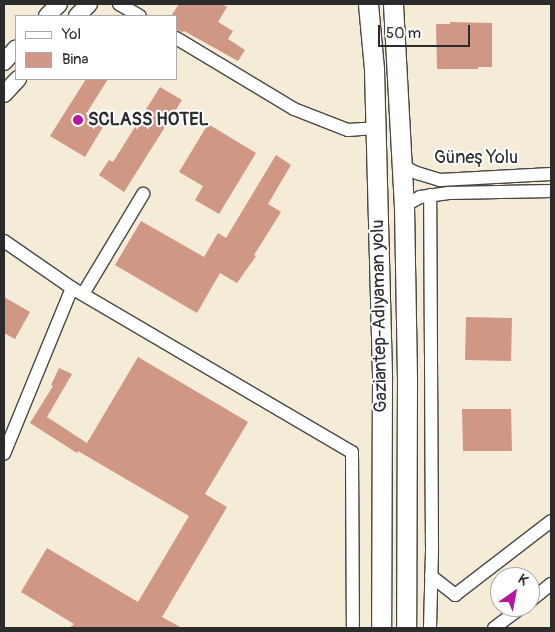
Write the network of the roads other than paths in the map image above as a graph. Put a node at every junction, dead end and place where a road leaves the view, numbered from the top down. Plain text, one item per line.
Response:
1 (59, 4) edge
2 (89, 4) edge
3 (119, 4) edge
4 (368, 4) edge
5 (393, 4) edge
6 (48, 15) edge
7 (78, 15) edge
8 (138, 15) edge
9 (178, 39) edge
10 (15, 49) edge
11 (4, 62) edge
12 (17, 80) edge
13 (4, 94) edge
14 (376, 128) junction
15 (403, 166) junction
16 (551, 174) edge
17 (551, 191) edge
18 (143, 194) dead end
19 (430, 195) junction
20 (404, 206) junction
21 (4, 241) edge
22 (77, 291) junction
23 (4, 454) edge
24 (551, 521) edge
25 (431, 576) junction
26 (551, 584) edge
27 (540, 592) edge
28 (509, 617) edge
29 (353, 628) edge
30 (381, 628) edge
31 (406, 628) edge
32 (430, 628) edge
33 (494, 628) edge

1 - 6 main road
2 - 7 main road
3 - 8 street
4 - 14 highway, Gaziantep-Adıyaman yolu
5 - 15 highway, Gaziantep-Adıyaman yolu
9 - 14 street
10 - 11 main road
12 - 13 main road
14 - 30 highway, Gaziantep-Adıyaman yolu
15 - 16 street, Güneş Yolu
15 - 20 highway, Gaziantep-Adıyaman yolu
17 - 19 street, Güneş Yolu
18 - 22 street
19 - 20 street, Güneş Yolu
19 - 25 street
20 - 31 highway, Gaziantep-Adıyaman yolu
21 - 22 street
22 - 23 street
22 - 29 street
24 - 25 street
25 - 32 street
26 - 27 street
28 - 33 street

